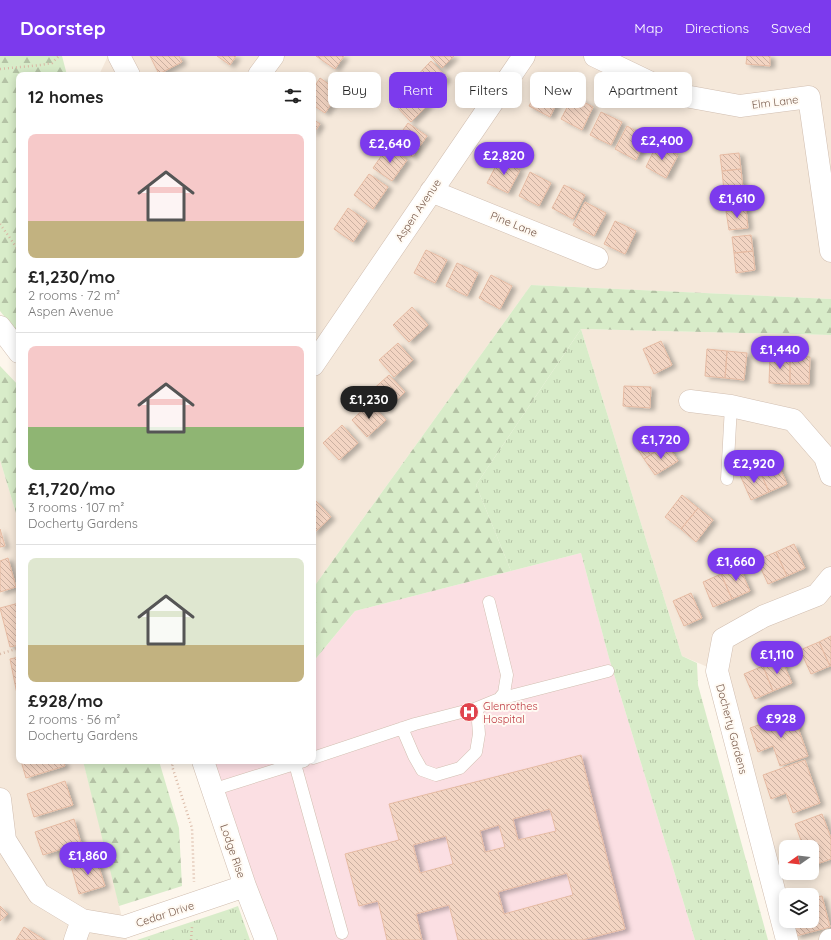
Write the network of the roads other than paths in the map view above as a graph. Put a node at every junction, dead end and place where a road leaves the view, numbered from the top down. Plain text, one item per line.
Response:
1 (119, 56) edge
2 (273, 56) edge
3 (524, 56) edge
4 (595, 56) edge
5 (127, 72) edge
6 (261, 72) edge
7 (431, 191) junction
8 (831, 251) edge
9 (598, 258) dead end
10 (0, 327) edge
11 (16, 348) edge
12 (316, 357) edge
13 (690, 401) dead end
14 (731, 406) junction
15 (831, 475) edge
16 (727, 479) dead end
17 (831, 578) edge
18 (489, 602) dead end
19 (608, 672) dead end
20 (499, 699) junction
21 (477, 708) junction
22 (402, 728) junction
23 (316, 757) edge
24 (204, 764) edge
25 (294, 764) edge
26 (300, 764) edge
27 (212, 790) junction
28 (0, 799) edge
29 (2, 841) edge
30 (245, 886) junction
31 (78, 930) edge
32 (342, 933) dead end
33 (266, 940) edge
34 (787, 940) edge

1 - 5 street
2 - 6 street
3 - 7 street, Aspen Avenue
4 - 8 street, Elm Lane
7 - 9 street, Pine Lane
7 - 12 street, Aspen Avenue
10 - 11 street
13 - 14 street
14 - 15 street
14 - 16 lane
17 - 34 street, Docherty Gardens
18 - 20 lane
19 - 20 lane
20 - 21 lane
21 - 22 lane
21 - 22 lane
22 - 23 lane
24 - 27 street, Lodge Rise
25 - 27 lane
26 - 32 lane
27 - 30 street, Lodge Rise
28 - 29 street, Cedar Drive
29 - 31 street, Cedar Drive
30 - 31 street, Cedar Drive
30 - 33 street, Lodge Rise

